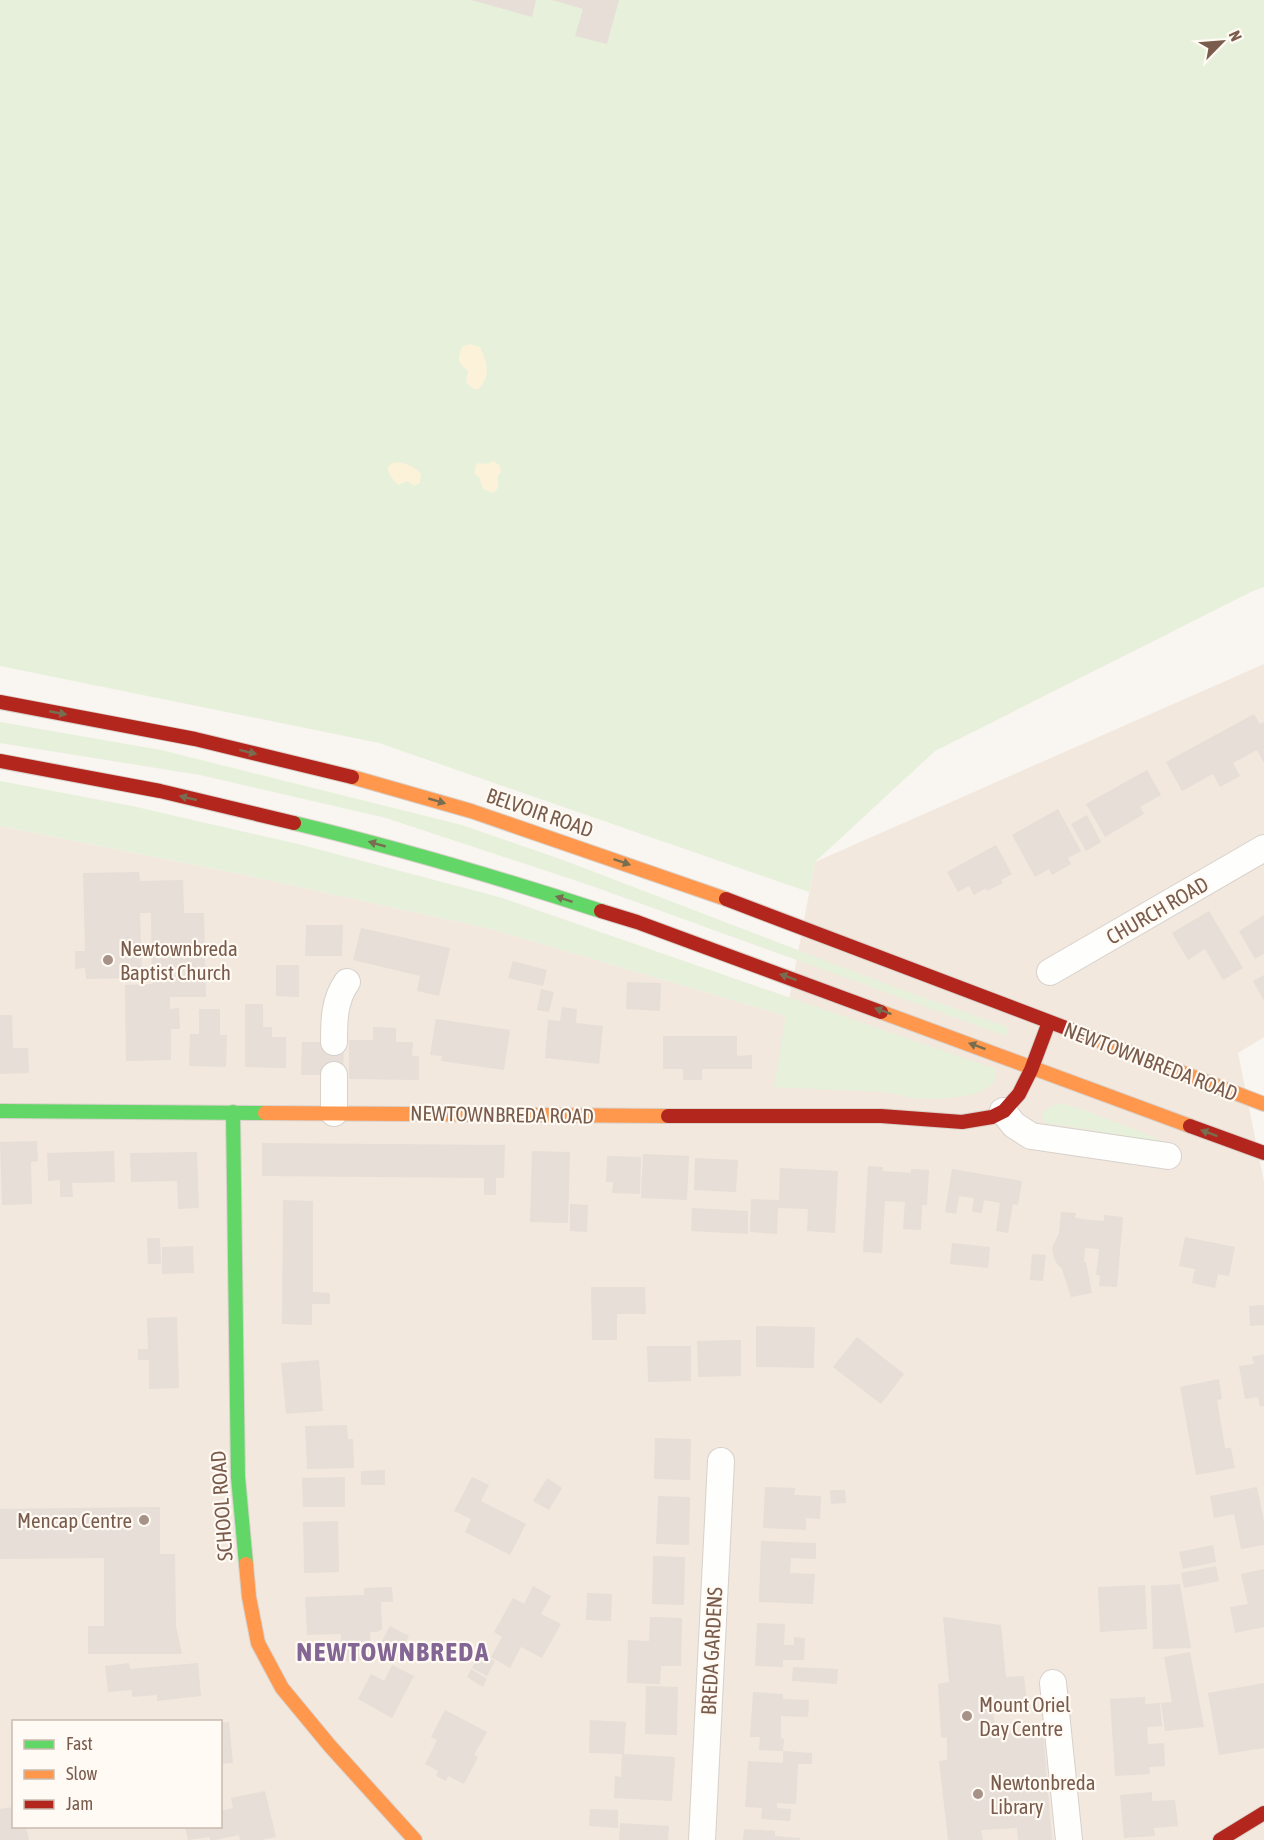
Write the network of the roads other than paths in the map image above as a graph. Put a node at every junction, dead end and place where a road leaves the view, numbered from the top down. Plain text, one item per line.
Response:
1 (0, 702) edge
2 (0, 761) edge
3 (1264, 848) edge
4 (1050, 972) dead end
5 (347, 982) dead end
6 (1049, 1022) junction
7 (334, 1042) dead end
8 (1032, 1066) junction
9 (334, 1075) dead end
10 (1264, 1104) edge
11 (0, 1111) edge
12 (233, 1112) junction
13 (1003, 1112) junction
14 (334, 1113) junction
15 (1264, 1153) edge
16 (1168, 1156) dead end
17 (721, 1461) dead end
18 (1053, 1683) dead end
19 (1264, 1813) edge
20 (415, 1840) edge
21 (702, 1840) edge
22 (1069, 1840) edge
23 (1220, 1840) edge

1 -> 6 main road, BELVOIR ROAD
8 -> 2 main road
3 - 4 street, CHURCH ROAD
5 - 7 street
6 - 8 main road, NEWTOWNBREDA ROAD
6 - 10 main road, NEWTOWNBREDA ROAD
8 - 13 main road, NEWTOWNBREDA ROAD
15 -> 8 main road
9 - 14 street
11 - 12 main road, NEWTOWNBREDA ROAD
12 - 14 main road, NEWTOWNBREDA ROAD
12 - 20 main road, SCHOOL ROAD
13 - 14 main road, NEWTOWNBREDA ROAD
13 - 16 street
17 - 21 street, BREDA GARDENS
18 - 22 street
19 - 23 main road

